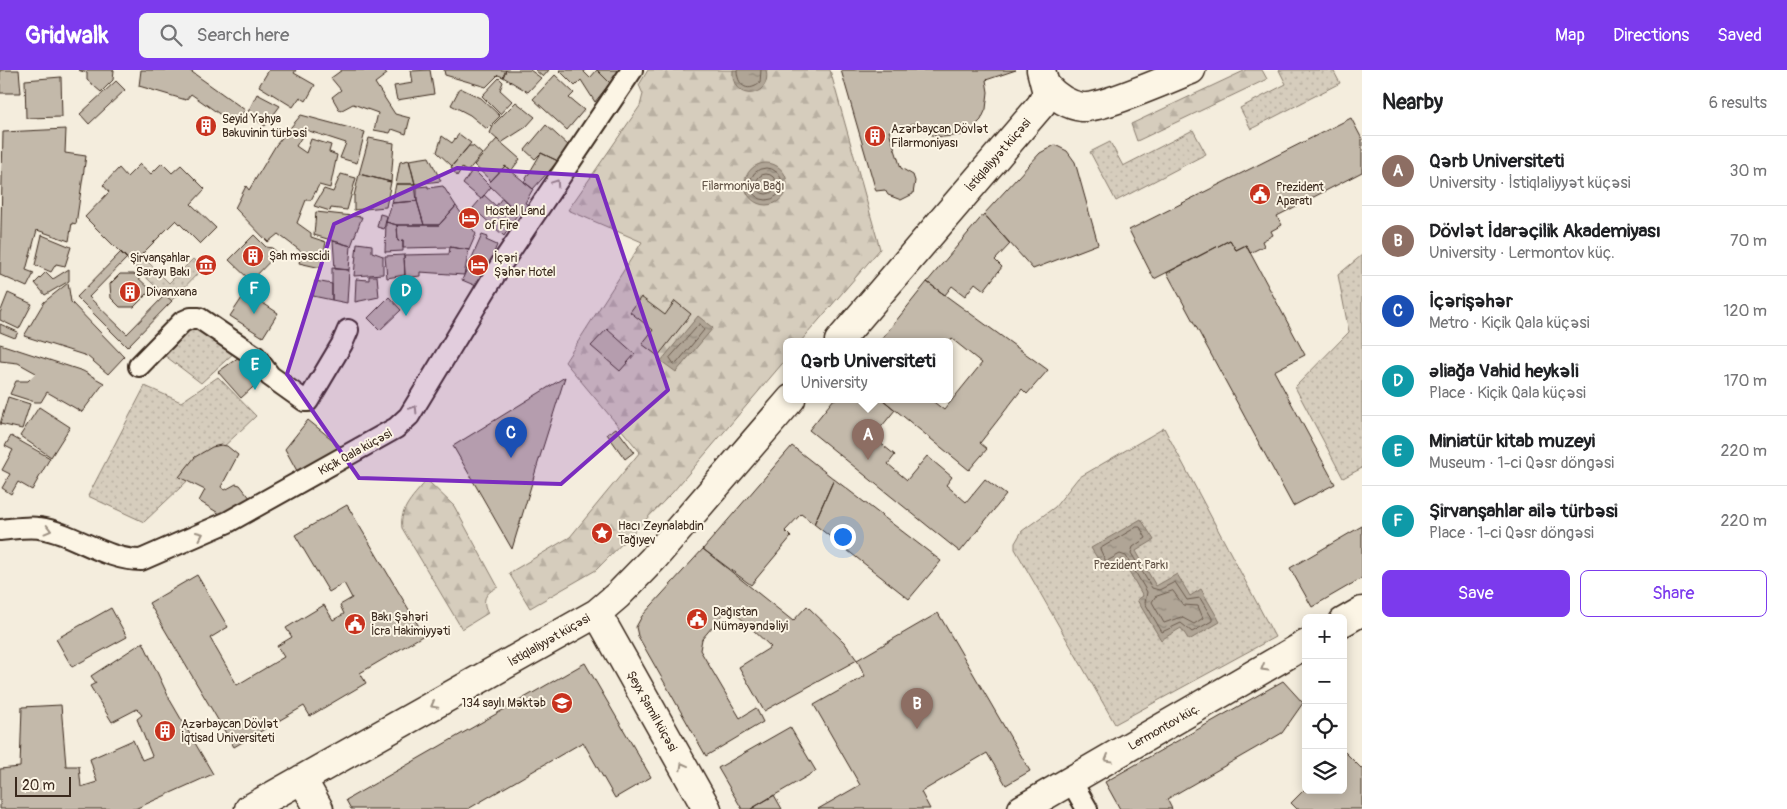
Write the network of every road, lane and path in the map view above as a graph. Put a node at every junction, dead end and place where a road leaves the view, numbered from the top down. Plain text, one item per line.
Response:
1 (632, 70) edge
2 (1191, 70) edge
3 (1044, 78) edge
4 (348, 330) dead end
5 (842, 338) edge
6 (139, 366) dead end
7 (788, 403) edge
8 (0, 530) edge
9 (1362, 611) edge
10 (597, 612) junction
11 (1347, 620) edge
12 (1302, 646) edge
13 (302, 779) junction
14 (1071, 781) junction
15 (249, 809) edge
16 (319, 809) edge
17 (707, 809) edge
18 (1022, 809) edge
19 (1087, 809) edge

8 -> 1 street, Kiçik Qala küçəsi
2 - 3 main road, İstiqlaliyyət küçəsi
3 - 5 main road, İstiqlaliyyət küçəsi
4 - 6 street
7 - 10 main road, İstiqlaliyyət küçəsi
9 - 11 main road
10 -> 13 main road, İstiqlaliyyət küçəsi
17 -> 10 main road, Şeyx Şamil küçəsi
12 -> 14 main road, Lermontov küç.
13 - 15 main road, İstiqlaliyyət küçəsi
13 - 16 main road
14 - 18 main road, Lermontov küç.
14 - 19 street

